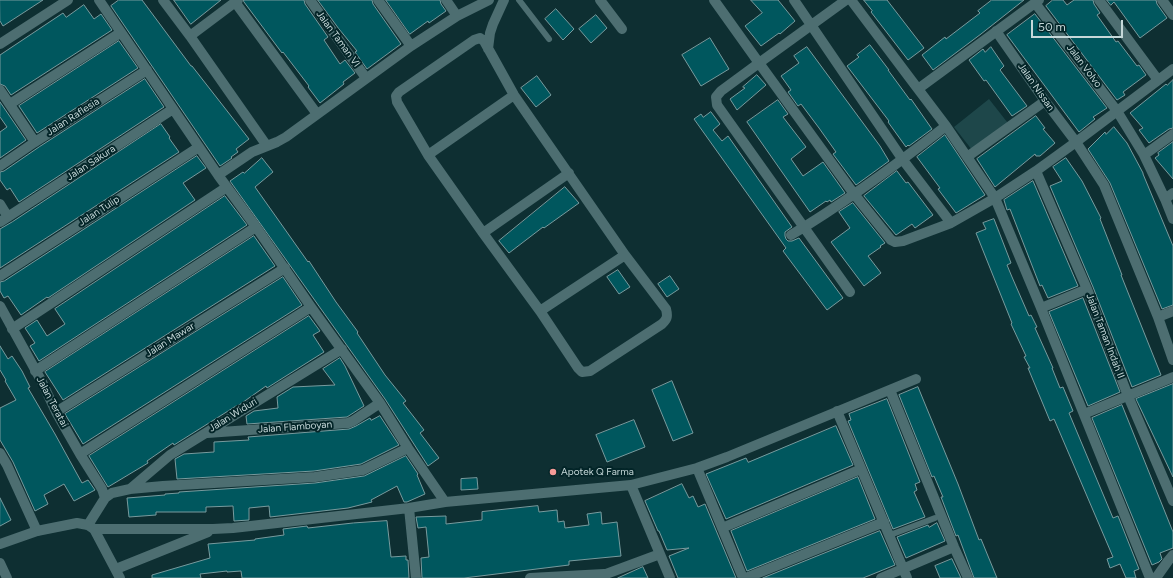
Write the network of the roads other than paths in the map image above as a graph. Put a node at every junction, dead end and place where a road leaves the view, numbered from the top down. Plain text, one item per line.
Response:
1 (68, 0) edge
2 (99, 0) edge
3 (163, 0) edge
4 (310, 0) edge
5 (378, 0) edge
6 (446, 0) edge
7 (489, 0) edge
8 (504, 0) edge
9 (519, 0) edge
10 (600, 0) edge
11 (714, 0) edge
12 (794, 0) edge
13 (846, 0) edge
14 (851, 0) edge
15 (1099, 0) edge
16 (1162, 0) edge
17 (237, 1) edge
18 (1037, 1) edge
19 (1173, 15) edge
20 (457, 16) junction
21 (812, 25) junction
22 (622, 29) dead end
23 (996, 31) junction
24 (120, 33) junction
25 (190, 36) junction
26 (549, 39) dead end
27 (0, 44) edge
28 (411, 46) junction
29 (488, 50) junction
30 (759, 63) junction
31 (1173, 68) edge
32 (147, 70) junction
33 (366, 78) junction
34 (1158, 80) junction
35 (918, 88) junction
36 (0, 90) edge
37 (514, 95) junction
38 (1045, 102) junction
39 (10, 104) junction
40 (173, 109) junction
41 (1117, 111) junction
42 (317, 114) junction
43 (946, 126) junction
44 (1173, 134) edge
45 (35, 142) junction
46 (1076, 142) junction
47 (267, 146) junction
48 (199, 147) junction
49 (428, 155) junction
50 (1144, 155) junction
51 (967, 157) junction
52 (903, 160) junction
53 (0, 166) edge
54 (1036, 171) junction
55 (569, 173) junction
56 (218, 175) junction
57 (227, 187) junction
58 (854, 194) junction
59 (1169, 196) edge
60 (995, 198) junction
61 (0, 204) edge
62 (1173, 219) edge
63 (4, 220) edge
64 (951, 223) junction
65 (256, 227) junction
66 (804, 228) junction
67 (483, 233) junction
68 (791, 236) dead end
69 (625, 255) junction
70 (285, 268) junction
71 (0, 276) edge
72 (1087, 289) junction
73 (850, 292) dead end
74 (0, 306) edge
75 (311, 307) junction
76 (1041, 308) junction
77 (540, 311) junction
78 (1173, 311) edge
79 (1158, 317) junction
80 (12, 329) junction
81 (342, 349) junction
82 (1173, 360) edge
83 (35, 371) junction
84 (1173, 377) edge
85 (916, 379) dead end
86 (890, 390) junction
87 (1128, 396) junction
88 (380, 403) junction
89 (838, 411) junction
90 (56, 412) junction
91 (1084, 414) junction
92 (205, 433) junction
93 (408, 448) junction
94 (80, 454) junction
95 (1, 456) edge
96 (697, 468) junction
97 (862, 469) junction
98 (630, 485) junction
99 (130, 489) junction
100 (104, 498) junction
101 (1173, 501) edge
102 (445, 502) junction
103 (409, 508) junction
104 (935, 518) dead end
105 (884, 522) junction
106 (91, 527) junction
107 (722, 528) junction
108 (213, 529) junction
109 (37, 531) junction
110 (890, 535) junction
111 (0, 544) edge
112 (954, 547) junction
113 (660, 554) junction
114 (1173, 555) edge
115 (0, 563) edge
116 (905, 573) edge
117 (118, 574) edge
118 (599, 576) edge
119 (7, 578) edge
120 (416, 578) edge
121 (530, 578) edge
122 (670, 578) edge
123 (745, 578) edge
124 (882, 578) edge
125 (968, 578) edge
126 (1150, 578) edge
127 (1156, 578) edge

1 - 27 street
2 - 24 street
3 - 25 street
4 - 33 street, Jalan Taman VI
5 - 28 street
6 - 20 street
7 - 20 street
8 - 29 street
9 - 26 lane
10 - 22 street
11 - 30 street
12 - 21 street
13 - 21 street
14 - 35 street
15 - 34 street
16 - 19 street
17 - 25 street
17 - 42 street
18 - 23 street
18 - 41 street, Jalan Volvo
20 - 28 street
21 - 30 street
21 - 52 street
23 - 35 street
23 - 38 street, Jalan Nissan
24 - 32 street
24 - 39 street
25 - 47 street
28 - 33 street
29 - 37 street
29 - 49 street
30 - 58 street
30 - 66 street
31 - 34 street
32 - 40 street
32 - 45 street, Jalan Raflesia
33 - 42 street
34 - 41 street
35 - 43 street
36 - 39 street
37 - 49 street
37 - 55 street
38 - 46 street, Jalan Nissan
38 - 51 street
39 - 45 street
40 - 48 street
40 - 63 street, Jalan Sakura
41 - 46 street
41 - 50 street, Jalan Volvo
42 - 47 street
43 - 51 street
43 - 52 street
44 - 50 street
45 - 53 street, Jalan Raflesia
46 - 54 street
46 - 79 street, Jalan Nissan
47 - 56 street
48 - 56 street
48 - 71 street, Jalan Tulip
49 - 67 street
50 - 59 street, Jalan Volvo
51 - 60 street
52 - 58 street
52 - 64 street
54 - 60 street
54 - 72 street, Jalan Taman Indah II
55 - 67 street
55 - 69 street
56 - 57 street
57 - 65 street
57 - 80 street
58 - 64 street
58 - 66 street
59 - 62 street, Jalan Volvo
60 - 64 street
60 - 76 street
61 - 63 street
65 - 70 street
65 - 83 street
66 - 68 street
66 - 73 street
67 - 77 street
69 - 77 street
69 - 77 street
70 - 75 street
70 - 90 street, Jalan Mawar
72 - 76 street
72 - 87 street, Jalan Taman Indah II
74 - 80 street, Jalan Teratai
75 - 81 street
75 - 94 street
76 - 91 street
78 - 79 street
79 - 82 street, Jalan Nissan
80 - 83 street, Jalan Teratai
81 - 88 street
81 - 92 street, Jalan Widuri
83 - 90 street, Jalan Teratai
84 - 87 street
85 - 86 street
86 - 89 street
86 - 112 street
87 - 91 street
87 - 101 street, Jalan Taman Indah II
88 - 92 street, Jalan Flamboyan
88 - 93 street
89 - 96 street
89 - 97 street
90 - 94 street, Jalan Teratai
91 - 126 street
92 - 99 street, Jalan Widuri
93 - 99 street
93 - 102 street
94 - 100 street, Jalan Teratai
95 - 109 street
96 - 98 street
96 - 107 street
97 - 105 street
97 - 107 street
98 - 102 street
98 - 113 street
99 - 100 street
100 - 106 street
102 - 103 street
103 - 108 street
103 - 120 street
104 - 110 lane
105 - 110 street
105 - 123 street
106 - 108 street
106 - 109 street
106 - 117 street
107 - 123 street
108 - 117 street
109 - 111 street
110 - 116 street
112 - 116 street
112 - 125 street
113 - 118 street
113 - 122 street
114 - 127 street
115 - 119 street
116 - 124 street
118 - 121 street

